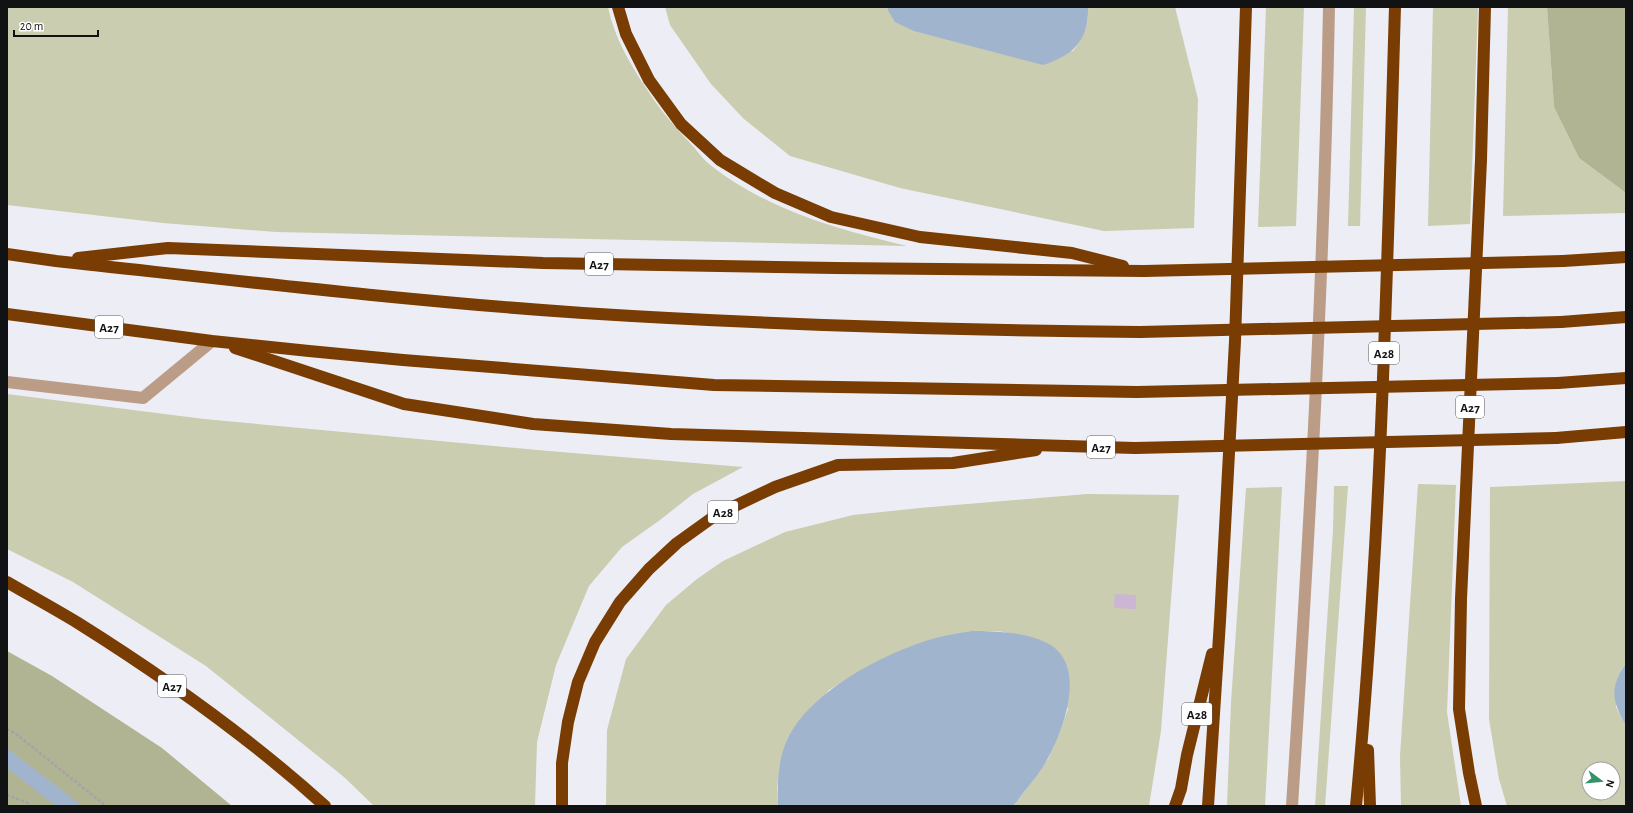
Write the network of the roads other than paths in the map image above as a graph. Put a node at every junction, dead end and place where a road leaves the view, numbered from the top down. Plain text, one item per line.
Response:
1 (618, 7) edge
2 (1238, 7) edge
3 (1246, 7) edge
4 (1329, 7) edge
5 (1395, 7) edge
6 (1485, 7) edge
7 (1245, 40) junction
8 (7, 254) edge
9 (1626, 257) edge
10 (56, 261) junction
11 (1144, 271) junction
12 (7, 314) edge
13 (1626, 317) edge
14 (212, 341) junction
15 (1626, 378) edge
16 (7, 382) edge
17 (1625, 432) edge
18 (1067, 446) junction
19 (7, 582) edge
20 (1220, 621) junction
21 (1366, 699) junction
22 (325, 806) edge
23 (562, 806) edge
24 (1175, 806) edge
25 (1208, 806) edge
26 (1292, 806) edge
27 (1356, 806) edge
28 (1370, 806) edge
29 (1476, 806) edge

1 - 11 highway, A27
2 - 7 highway
3 - 7 highway, A28
4 - 26 lane
5 - 21 highway, A28
6 - 29 highway, A27
7 - 20 highway, A28
8 - 10 highway, A27
9 - 11 highway, A27, bridge
10 - 11 highway, A27
10 - 13 highway, A27, bridge
12 - 14 highway, A27
14 - 15 highway, A27, bridge
14 - 16 lane
14 - 18 highway, A27
17 - 18 highway, A27, bridge
18 - 23 highway, A28
19 - 22 highway, A27
20 - 24 highway, A28
20 - 25 highway, A28
21 - 27 highway, A28
21 - 28 highway, A28

